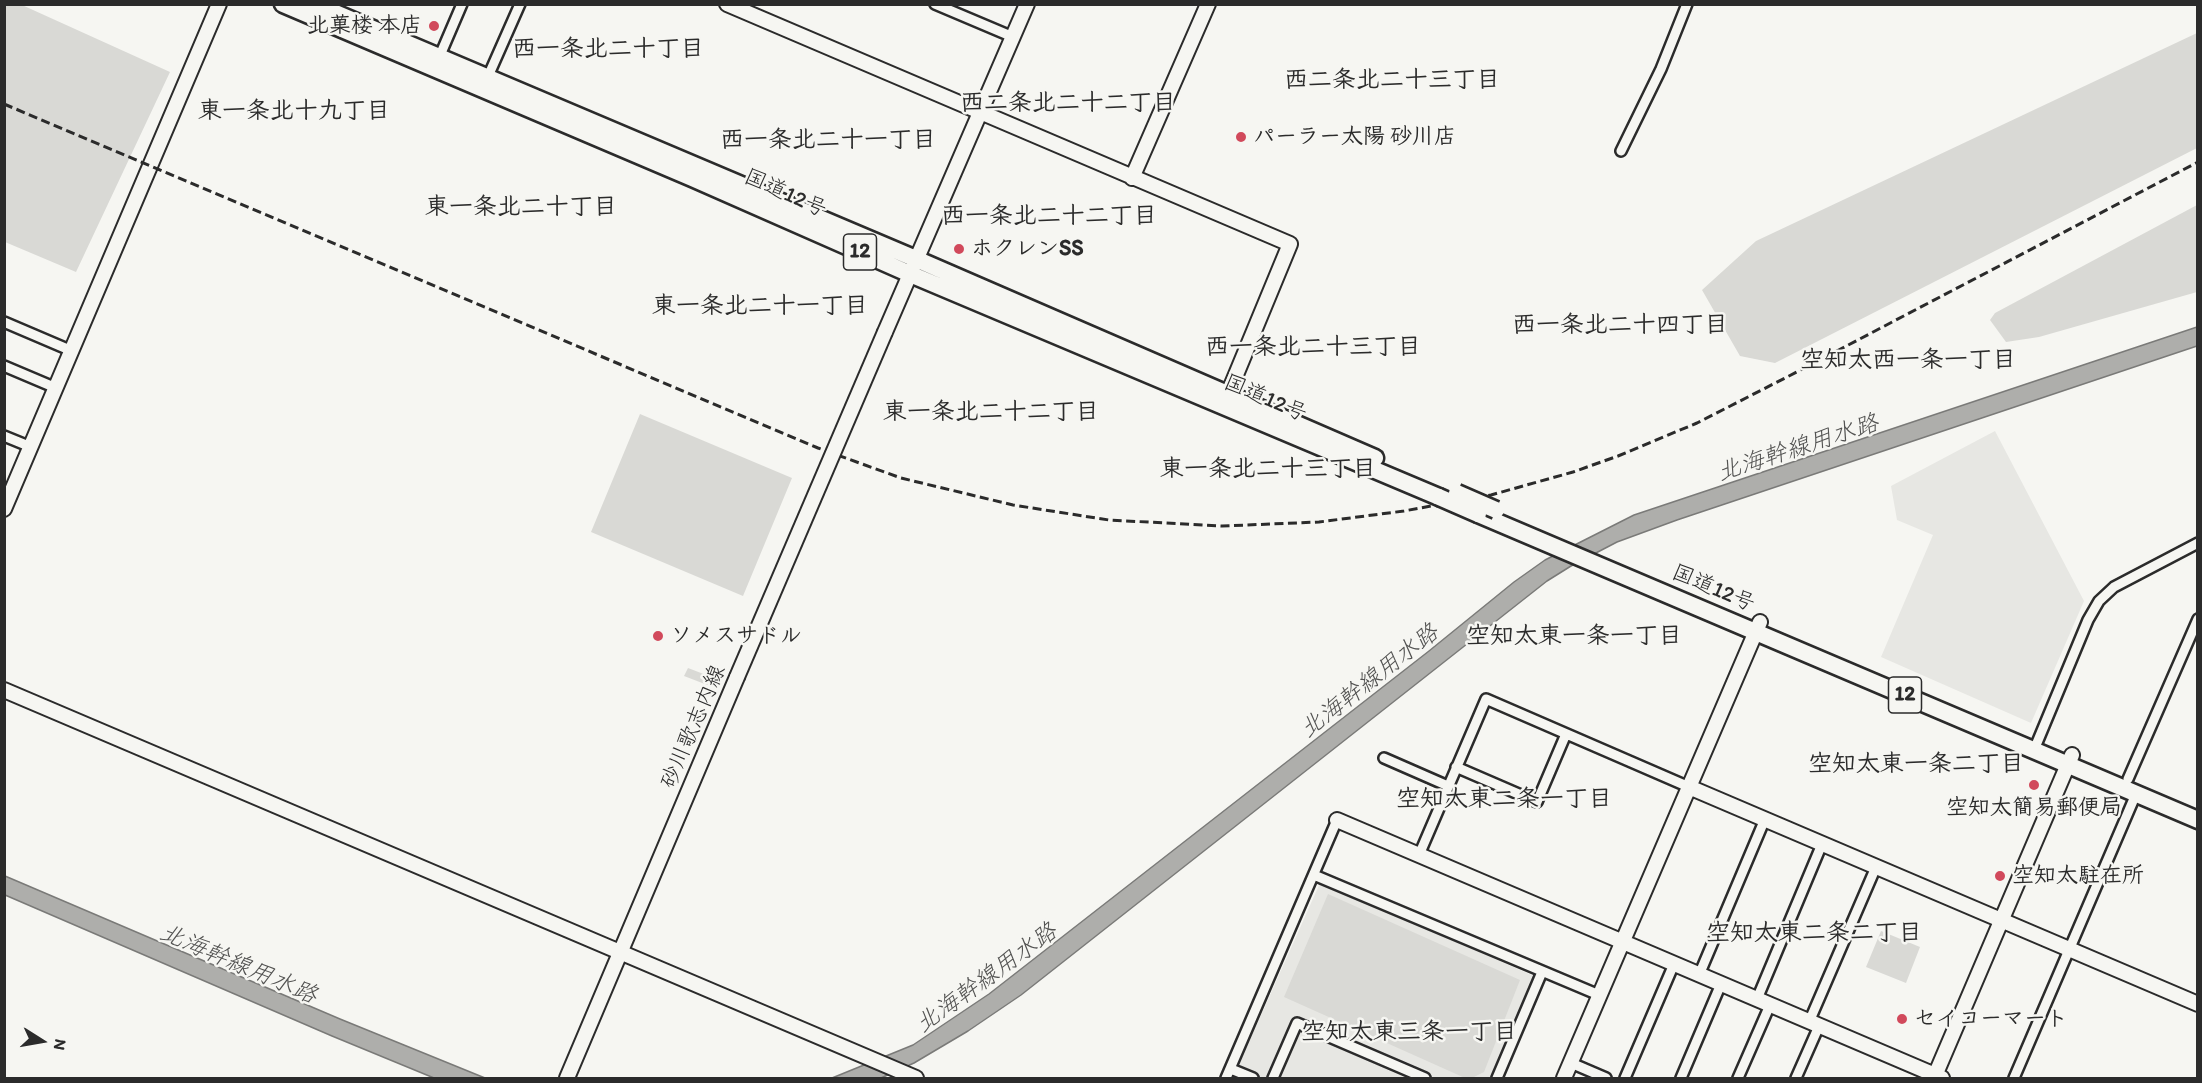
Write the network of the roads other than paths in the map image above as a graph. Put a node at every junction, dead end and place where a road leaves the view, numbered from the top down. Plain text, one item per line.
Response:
1 (219, 4) edge
2 (283, 4) edge
3 (314, 4) edge
4 (462, 4) edge
5 (727, 4) edge
6 (935, 4) edge
7 (1027, 4) edge
8 (1208, 4) edge
9 (1687, 4) edge
10 (520, 5) edge
11 (757, 10) edge
12 (329, 13) edge
13 (1013, 37) junction
14 (437, 63) junction
15 (485, 83) junction
16 (980, 112) junction
17 (1621, 151) dead end
18 (1132, 177) junction
19 (913, 266) junction
20 (4, 322) edge
21 (72, 351) junction
22 (4, 366) edge
23 (56, 388) junction
24 (1228, 394) junction
25 (4, 436) edge
26 (31, 447) junction
27 (4, 509) edge
28 (1556, 541) junction
29 (2197, 544) edge
30 (2198, 619) edge
31 (1758, 627) junction
32 (4, 690) edge
33 (1566, 734) junction
34 (2036, 745) junction
35 (1384, 758) dead end
36 (2070, 760) junction
37 (1456, 767) junction
38 (2128, 778) junction
39 (1448, 786) junction
40 (1689, 787) junction
41 (2136, 794) junction
42 (2198, 808) edge
43 (1765, 819) junction
44 (1337, 820) joint
45 (2198, 820) edge
46 (1822, 844) junction
47 (1419, 855) junction
48 (1876, 867) junction
49 (1314, 875) junction
50 (2001, 920) junction
51 (1624, 942) junction
52 (2069, 949) junction
53 (621, 953) junction
54 (1674, 964) junction
55 (1542, 972) junction
56 (1700, 975) junction
57 (1721, 984) junction
58 (1599, 995) junction
59 (1763, 1002) junction
60 (2198, 1004) edge
61 (1814, 1024) junction
62 (1571, 1063) junction
63 (1228, 1074) edge
64 (910, 1076) edge
65 (567, 1078) edge
66 (1253, 1078) edge
67 (1273, 1078) edge
68 (1425, 1078) edge
69 (1497, 1078) edge
70 (1564, 1078) edge
71 (1605, 1078) edge
72 (1625, 1078) edge
73 (1681, 1078) edge
74 (1738, 1078) edge
75 (1796, 1078) edge
76 (1937, 1078) edge
77 (2014, 1078) edge

1 - 21 street
2 - 12 highway, 国道12号 / 12
3 - 12 highway, 国道12号 / 12
4 - 14 street
5 - 11 street
6 - 13 street
7 - 13 street, 砂川歌志内線
8 - 18 street
9 - 17 street
10 - 15 street
11 - 16 street
12 - 14 highway, 国道12号 / 12
13 - 16 street, 砂川歌志内線
14 - 15 highway, 国道12号 / 12
15 - 19 highway, 国道12号 / 12
16 - 18 street
16 - 19 street, 砂川歌志内線
18 - 24 street
19 - 24 highway, 国道12号 / 12
19 - 28 highway, 国道12号 / 12, bridge
19 - 53 street, 砂川歌志内線, bridge
20 - 21 street
21 - 23 street
22 - 23 street
23 - 26 street
24 - 28 highway, 国道12号 / 12, bridge
25 - 26 street
26 - 27 street
28 - 31 highway, 国道12号 / 12
29 - 34 street
30 - 38 street
31 - 34 highway, 国道12号 / 12
31 - 40 street
32 - 53 street
33 - 37 street
33 - 37 street
33 - 40 street
34 - 36 highway, 国道12号 / 12
35 - 39 street
36 - 38 highway, 国道12号 / 12
36 - 41 highway, 国道12号 / 12
36 - 50 street
37 - 39 street
38 - 42 highway, 国道12号 / 12
39 - 47 street
40 - 43 street
40 - 51 street
41 - 45 highway, 国道12号 / 12
41 - 52 street
43 - 46 street
43 - 56 street
44 - 47 street
44 - 49 street
46 - 48 street
46 - 59 street
47 - 51 street
48 - 50 street
48 - 61 street
49 - 55 street
49 - 63 street
50 - 52 street
50 - 76 street
51 - 54 street
51 - 58 street
52 - 60 street
52 - 77 street
53 - 64 street
53 - 65 street, 砂川歌志内線
54 - 56 street
54 - 72 street
55 - 58 street
55 - 69 street
56 - 57 street
57 - 59 street
57 - 73 street
58 - 62 street
59 - 61 street
59 - 74 street
61 - 75 street
61 - 76 street
62 - 70 street
62 - 71 street
63 - 66 street
67 - 68 street

